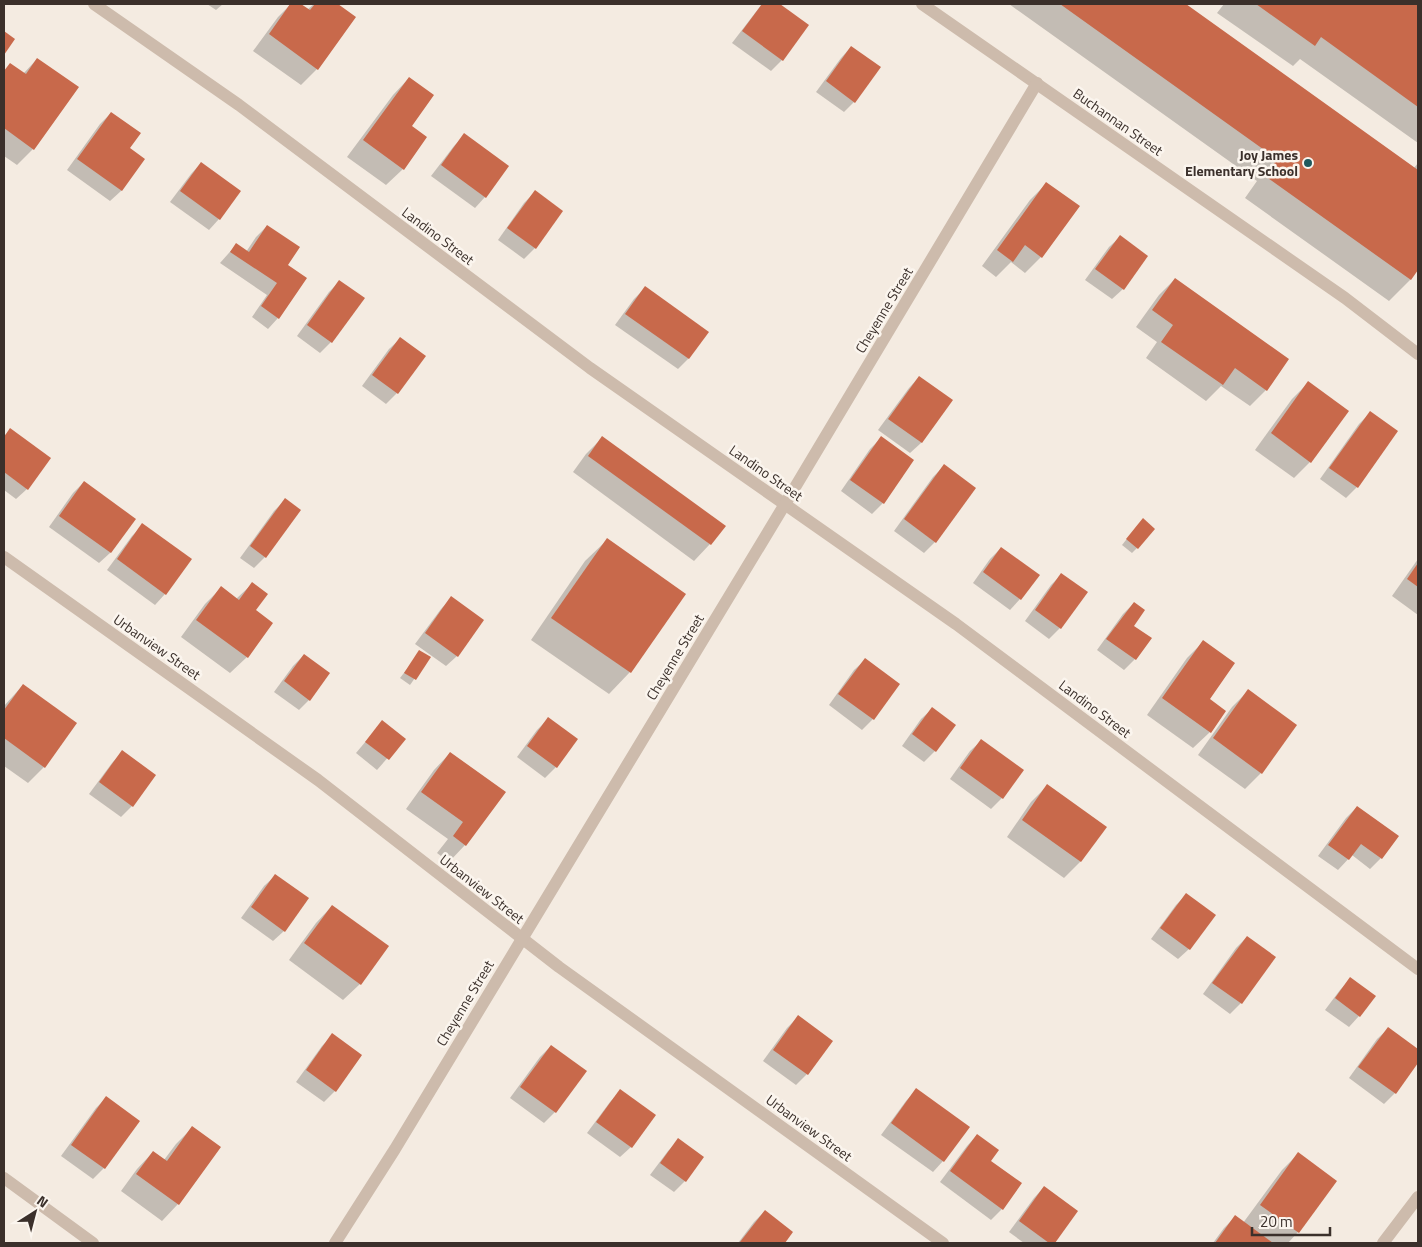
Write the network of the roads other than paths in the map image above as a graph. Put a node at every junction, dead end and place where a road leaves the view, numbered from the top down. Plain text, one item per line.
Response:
1 (94, 4) edge
2 (922, 4) edge
3 (1036, 84) junction
4 (1418, 354) edge
5 (785, 504) junction
6 (4, 558) edge
7 (521, 938) junction
8 (1418, 969) edge
9 (4, 1178) edge
10 (1418, 1197) edge
11 (93, 1243) edge
12 (335, 1243) edge
13 (943, 1243) edge
14 (1383, 1243) edge

1 - 5 street, Landino Street
2 - 3 street, Buchannan Street
3 - 4 street, Buchannan Street
3 - 5 street, Cheyenne Street
5 - 7 street, Cheyenne Street
5 - 8 street, Landino Street
6 - 7 street, Urbanview Street
7 - 12 street, Cheyenne Street
7 - 13 street, Urbanview Street
9 - 11 street
10 - 14 street

